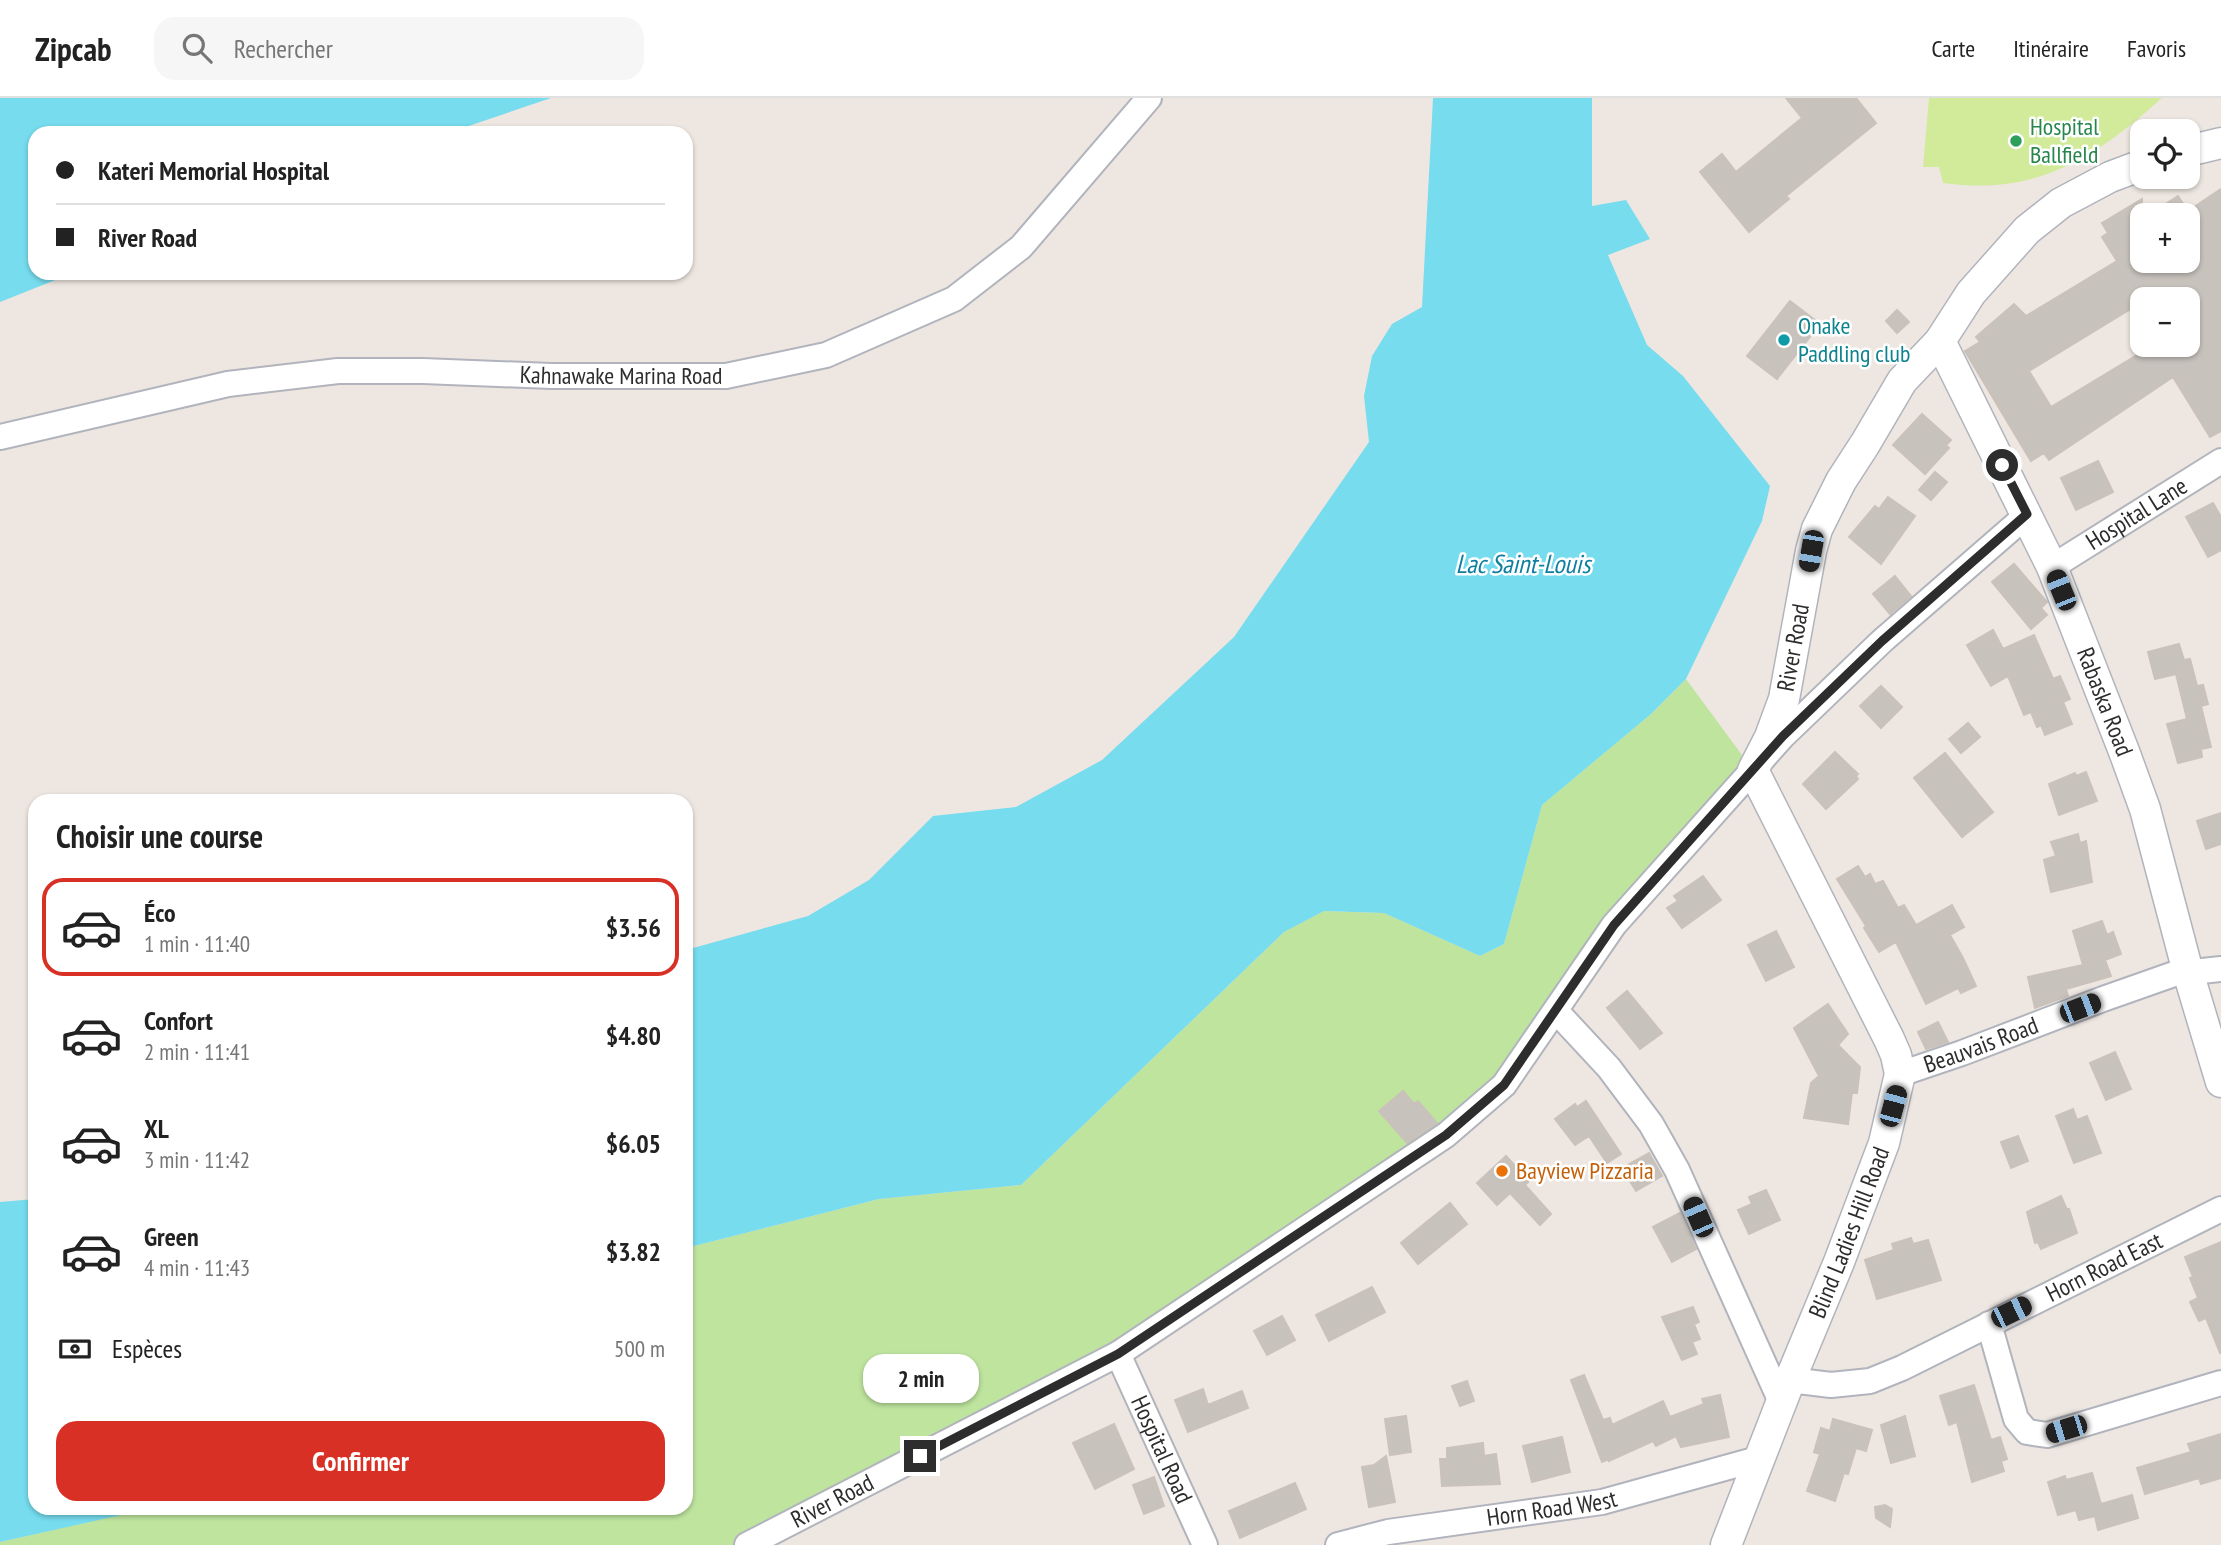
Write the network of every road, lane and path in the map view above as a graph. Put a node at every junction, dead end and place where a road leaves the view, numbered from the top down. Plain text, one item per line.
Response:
1 (1149, 98) edge
2 (2221, 143) edge
3 (2200, 148) edge
4 (2130, 170) edge
5 (1940, 341) junction
6 (0, 437) edge
7 (2221, 461) edge
8 (2027, 514) junction
9 (2052, 567) junction
10 (1753, 769) junction
11 (2221, 969) edge
12 (2188, 972) junction
13 (1556, 1011) junction
14 (1900, 1074) junction
15 (2221, 1082) edge
16 (2221, 1209) edge
17 (1989, 1324) junction
18 (1118, 1354) junction
19 (2221, 1383) edge
20 (1786, 1392) junction
21 (1761, 1458) junction
22 (747, 1545) edge
23 (1205, 1545) edge
24 (1338, 1545) edge
25 (1726, 1545) edge

1 - 6 street, Kahnawake Marina Road
2 - 3 street
4 - 5 street, River Road
5 - 8 street, Rabaska Road
5 - 10 street, River Road
7 - 9 street, Hospital Lane
8 - 9 street, Rabaska Road
8 - 10 street
9 - 12 street, Rabaska Road
10 - 13 street, River Road
10 - 14 street
11 - 12 street, Beauvais Road
12 - 14 street, Beauvais Road
12 - 15 street, Rabaska Road
13 - 18 street, River Road
13 - 20 street
14 - 20 street, Blind Ladies Hill Road
16 - 17 street, Horn Road East
17 - 19 street
17 - 20 street, Horn Road East
18 - 22 street, River Road
18 - 23 street, Hospital Road
20 - 21 street, Blind Ladies Hill Road
21 - 24 street, Horn Road West
21 - 25 street, Blind Ladies Hill Road

